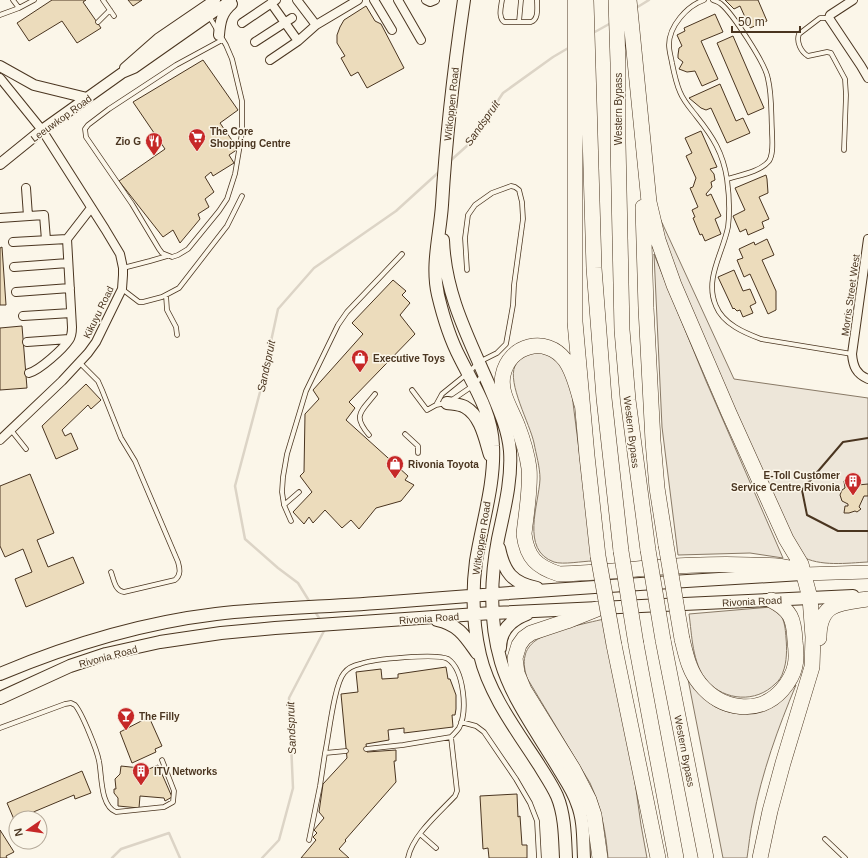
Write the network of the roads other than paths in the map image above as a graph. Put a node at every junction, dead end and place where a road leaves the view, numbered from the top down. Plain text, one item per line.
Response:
1 (13, 0) edge
2 (34, 0) edge
3 (103, 0) edge
4 (215, 0) edge
5 (230, 0) edge
6 (236, 0) edge
7 (297, 0) edge
8 (358, 0) edge
9 (374, 0) edge
10 (398, 0) edge
11 (426, 0) edge
12 (435, 0) edge
13 (464, 0) edge
14 (502, 0) edge
15 (521, 0) edge
16 (537, 0) edge
17 (616, 0) edge
18 (629, 0) edge
19 (704, 0) edge
20 (713, 0) edge
21 (853, 0) edge
22 (274, 2) edge
23 (580, 4) edge
24 (19, 8) junction
25 (110, 10) junction
26 (206, 12) junction
27 (0, 15) edge
28 (114, 16) dead end
29 (829, 18) junction
30 (289, 20) junction
31 (98, 22) dead end
32 (519, 22) junction
33 (242, 23) dead end
34 (316, 25) junction
35 (392, 30) dead end
36 (221, 37) junction
37 (421, 40) dead end
38 (298, 41) junction
39 (255, 42) dead end
40 (270, 60) dead end
41 (0, 66) edge
42 (868, 77) edge
43 (0, 78) edge
44 (581, 80) junction
45 (87, 98) junction
46 (42, 130) junction
47 (642, 134) junction
48 (844, 150) dead end
49 (0, 164) edge
50 (727, 180) junction
51 (26, 188) dead end
52 (242, 196) dead end
53 (91, 208) junction
54 (441, 208) junction
55 (28, 216) junction
56 (0, 218) edge
57 (67, 239) junction
58 (868, 239) edge
59 (46, 240) junction
60 (13, 242) dead end
61 (402, 254) dead end
62 (167, 256) junction
63 (68, 263) junction
64 (14, 267) dead end
65 (123, 268) junction
66 (467, 270) dead end
67 (70, 288) junction
68 (122, 288) junction
69 (16, 292) dead end
70 (166, 296) junction
71 (72, 313) junction
72 (23, 316) dead end
73 (177, 335) dead end
74 (69, 340) junction
75 (27, 342) dead end
76 (852, 354) junction
77 (80, 363) junction
78 (485, 365) junction
79 (29, 373) dead end
80 (468, 373) junction
81 (868, 379) edge
82 (474, 386) junction
83 (412, 390) dead end
84 (375, 394) dead end
85 (441, 404) junction
86 (582, 405) junction
87 (11, 429) junction
88 (405, 434) dead end
89 (369, 435) dead end
90 (0, 440) edge
91 (26, 449) dead end
92 (418, 452) dead end
93 (493, 465) junction
94 (299, 492) dead end
95 (284, 505) junction
96 (291, 521) dead end
97 (498, 540) junction
98 (111, 572) dead end
99 (868, 572) edge
100 (804, 574) junction
101 (548, 590) junction
102 (491, 594) junction
103 (474, 595) junction
104 (868, 595) edge
105 (810, 598) junction
106 (868, 599) edge
107 (771, 600) junction
108 (597, 609) junction
109 (534, 612) junction
110 (492, 613) junction
111 (474, 614) junction
112 (431, 618) junction
113 (480, 657) junction
114 (500, 658) junction
115 (0, 674) edge
116 (0, 698) edge
117 (802, 702) junction
118 (461, 722) junction
119 (0, 728) edge
120 (451, 737) junction
121 (366, 749) dead end
122 (346, 751) dead end
123 (325, 753) junction
124 (162, 760) dead end
125 (420, 834) junction
126 (824, 839) dead end
127 (308, 840) dead end
128 (436, 848) dead end
129 (657, 856) edge
130 (408, 858) edge
131 (539, 858) edge
132 (566, 858) edge
133 (584, 858) edge
134 (600, 858) edge
135 (676, 858) edge
136 (706, 858) edge
137 (760, 858) edge
138 (845, 858) edge

1 - 24 lane
2 - 24 lane
3 - 25 lane
4 - 26 street, Leeuwkop Road
5 - 26 street, Leeuwkop Road
6 - 36 street
7 - 34 street
8 - 34 street
9 - 35 street
10 - 37 street
11 - 12 street
13 - 54 main road, Witkoppen Road
14 - 32 lane
15 - 32 lane
16 - 32 lane
17 - 136 highway, Western Bypass, bridge
18 - 47 highway
19 - 50 lane
20 - 50 lane
21 - 29 street
22 - 30 street
22 - 33 street
23 - 44 highway
24 - 27 lane
25 - 28 lane
25 - 31 lane
26 - 36 lane
26 - 45 street, Leeuwkop Road
29 - 42 street
29 - 48 lane
30 - 38 street
30 - 39 street
34 - 38 street
36 - 62 lane
36 - 62 lane
38 - 40 street
41 - 45 street
43 - 46 street, Kikuyu Road
44 - 86 highway
44 - 135 highway, bridge
45 - 46 street, Leeuwkop Road
46 - 49 street, Leeuwkop Road
46 - 53 street, Kikuyu Road
47 - 100 highway
47 - 107 highway, bridge
50 - 76 lane
51 - 55 street
52 - 70 lane
53 - 57 street
53 - 65 street, Kikuyu Road
54 - 78 main road, Witkoppen Road
54 - 80 main road, Witkoppen Road
55 - 56 street
55 - 59 street
57 - 59 street
57 - 63 street
58 - 76 street, Morris Street West
59 - 60 street
61 - 95 lane
62 - 65 lane
63 - 64 street
63 - 67 street
65 - 68 street, Kikuyu Road
66 - 78 lane
67 - 69 street
67 - 71 street
68 - 70 lane
68 - 77 street, Kikuyu Road
70 - 73 lane
71 - 72 street
71 - 74 street
74 - 75 street
74 - 79 street
76 - 81 street
77 - 87 street, Kikuyu Road
77 - 98 lane
78 - 80 lane
78 - 82 lane
78 - 97 main road, Witkoppen Road
80 - 82 main road, Witkoppen Road
80 - 85 lane
82 - 85 lane
82 - 93 main road, Witkoppen Road
83 - 85 lane
84 - 89 lane
85 - 93 main road
86 - 100 highway
86 - 129 highway, bridge
87 - 90 street, Kikuyu Road
87 - 91 lane
88 - 92 lane
93 - 103 main road, Witkoppen Road
94 - 95 lane
95 - 96 lane
97 - 101 main road
97 - 102 main road, Witkoppen Road
99 - 100 main road, Rivonia Road
100 - 101 main road, Rivonia Road
100 - 105 highway
101 - 102 main road, Rivonia Road
102 - 103 main road, Rivonia Road
102 - 110 main road, Witkoppen Road
103 - 111 main road, Witkoppen Road
103 - 115 main road, Rivonia Road
104 - 105 main road, Rivonia Road
105 - 107 main road, Rivonia Road
105 - 117 highway
106 - 117 highway
107 - 108 main road, Rivonia Road
108 - 109 main road, Rivonia Road
108 - 134 highway
109 - 110 main road, Rivonia Road
109 - 114 main road
110 - 111 main road, Rivonia Road
110 - 114 main road, Witkoppen Road
111 - 112 main road, Rivonia Road
111 - 113 main road, Witkoppen Road
112 - 113 main road
112 - 116 main road, Rivonia Road
113 - 132 main road, Witkoppen Road
114 - 133 main road, Witkoppen Road
117 - 137 highway
118 - 120 lane
118 - 123 lane
118 - 131 lane
119 - 124 lane
120 - 121 lane
120 - 125 lane
122 - 123 lane
123 - 127 lane
125 - 128 lane
125 - 130 lane
126 - 138 lane

